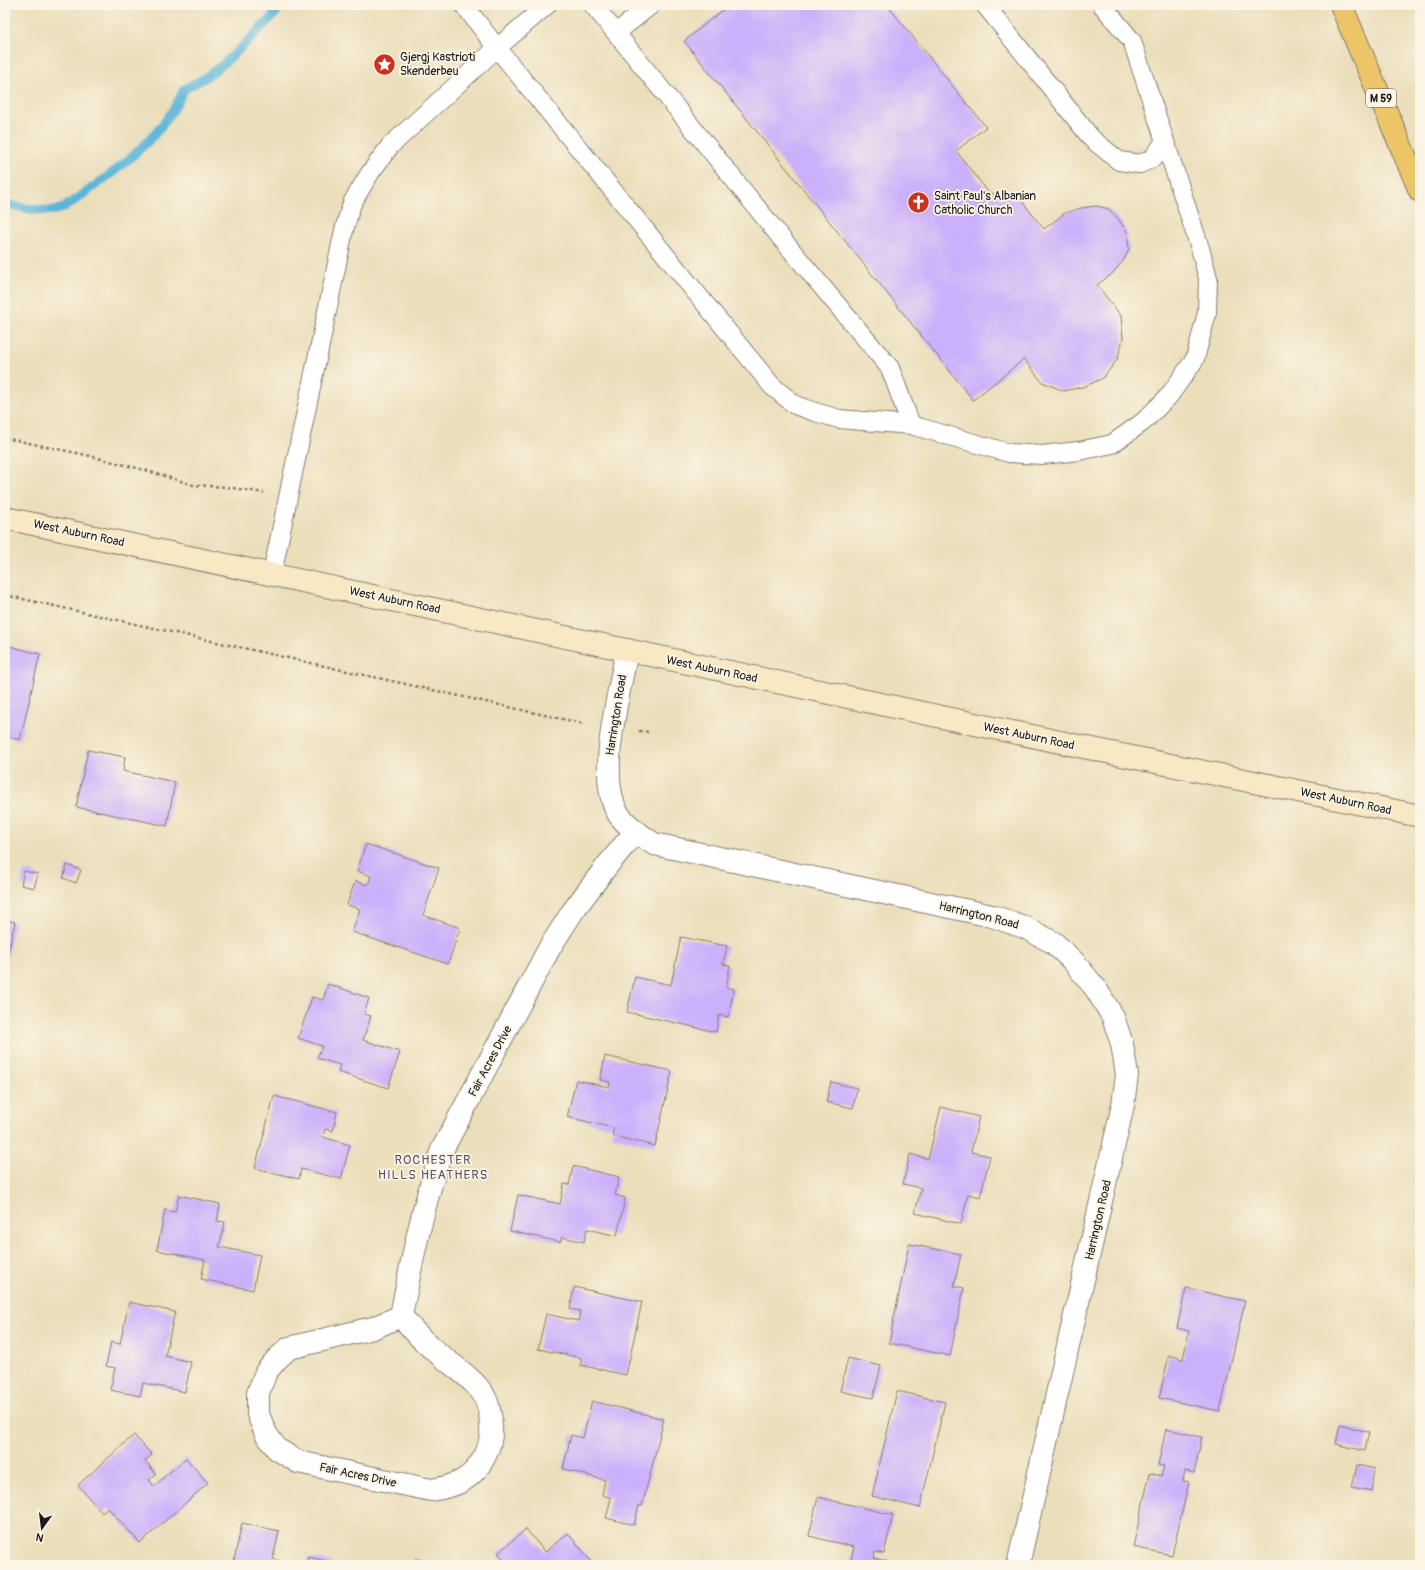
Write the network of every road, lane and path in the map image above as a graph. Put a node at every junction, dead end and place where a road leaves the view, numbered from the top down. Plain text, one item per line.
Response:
1 (464, 5) edge
2 (547, 5) edge
3 (593, 5) edge
4 (651, 5) edge
5 (985, 5) edge
6 (1102, 5) edge
7 (1341, 5) edge
8 (616, 33) junction
9 (498, 48) junction
10 (1165, 141) junction
11 (1420, 191) edge
12 (911, 425) junction
13 (5, 438) edge
14 (288, 497) junction
15 (5, 518) edge
16 (272, 574) junction
17 (5, 594) edge
18 (627, 650) junction
19 (612, 730) junction
20 (651, 732) dead end
21 (1420, 816) edge
22 (636, 831) junction
23 (400, 1316) junction
24 (1018, 1565) edge

1 - 9 lane
2 - 9 lane
3 - 8 lane
4 - 8 lane
5 - 10 lane
6 - 10 lane
7 - 11 highway, M 59
8 - 12 lane
9 - 12 lane
9 - 14 lane
10 - 12 lane
13 - 14 path
14 - 16 lane
15 - 16 main road, West Auburn Road
16 - 18 main road, West Auburn Road
17 - 19 path
18 - 19 street, Harrington Road
18 - 21 main road, West Auburn Road
19 - 20 path
19 - 22 street, Harrington Road
22 - 23 street, Fair Acres Drive
22 - 24 street, Harrington Road
23 - 23 street, Fair Acres Drive

